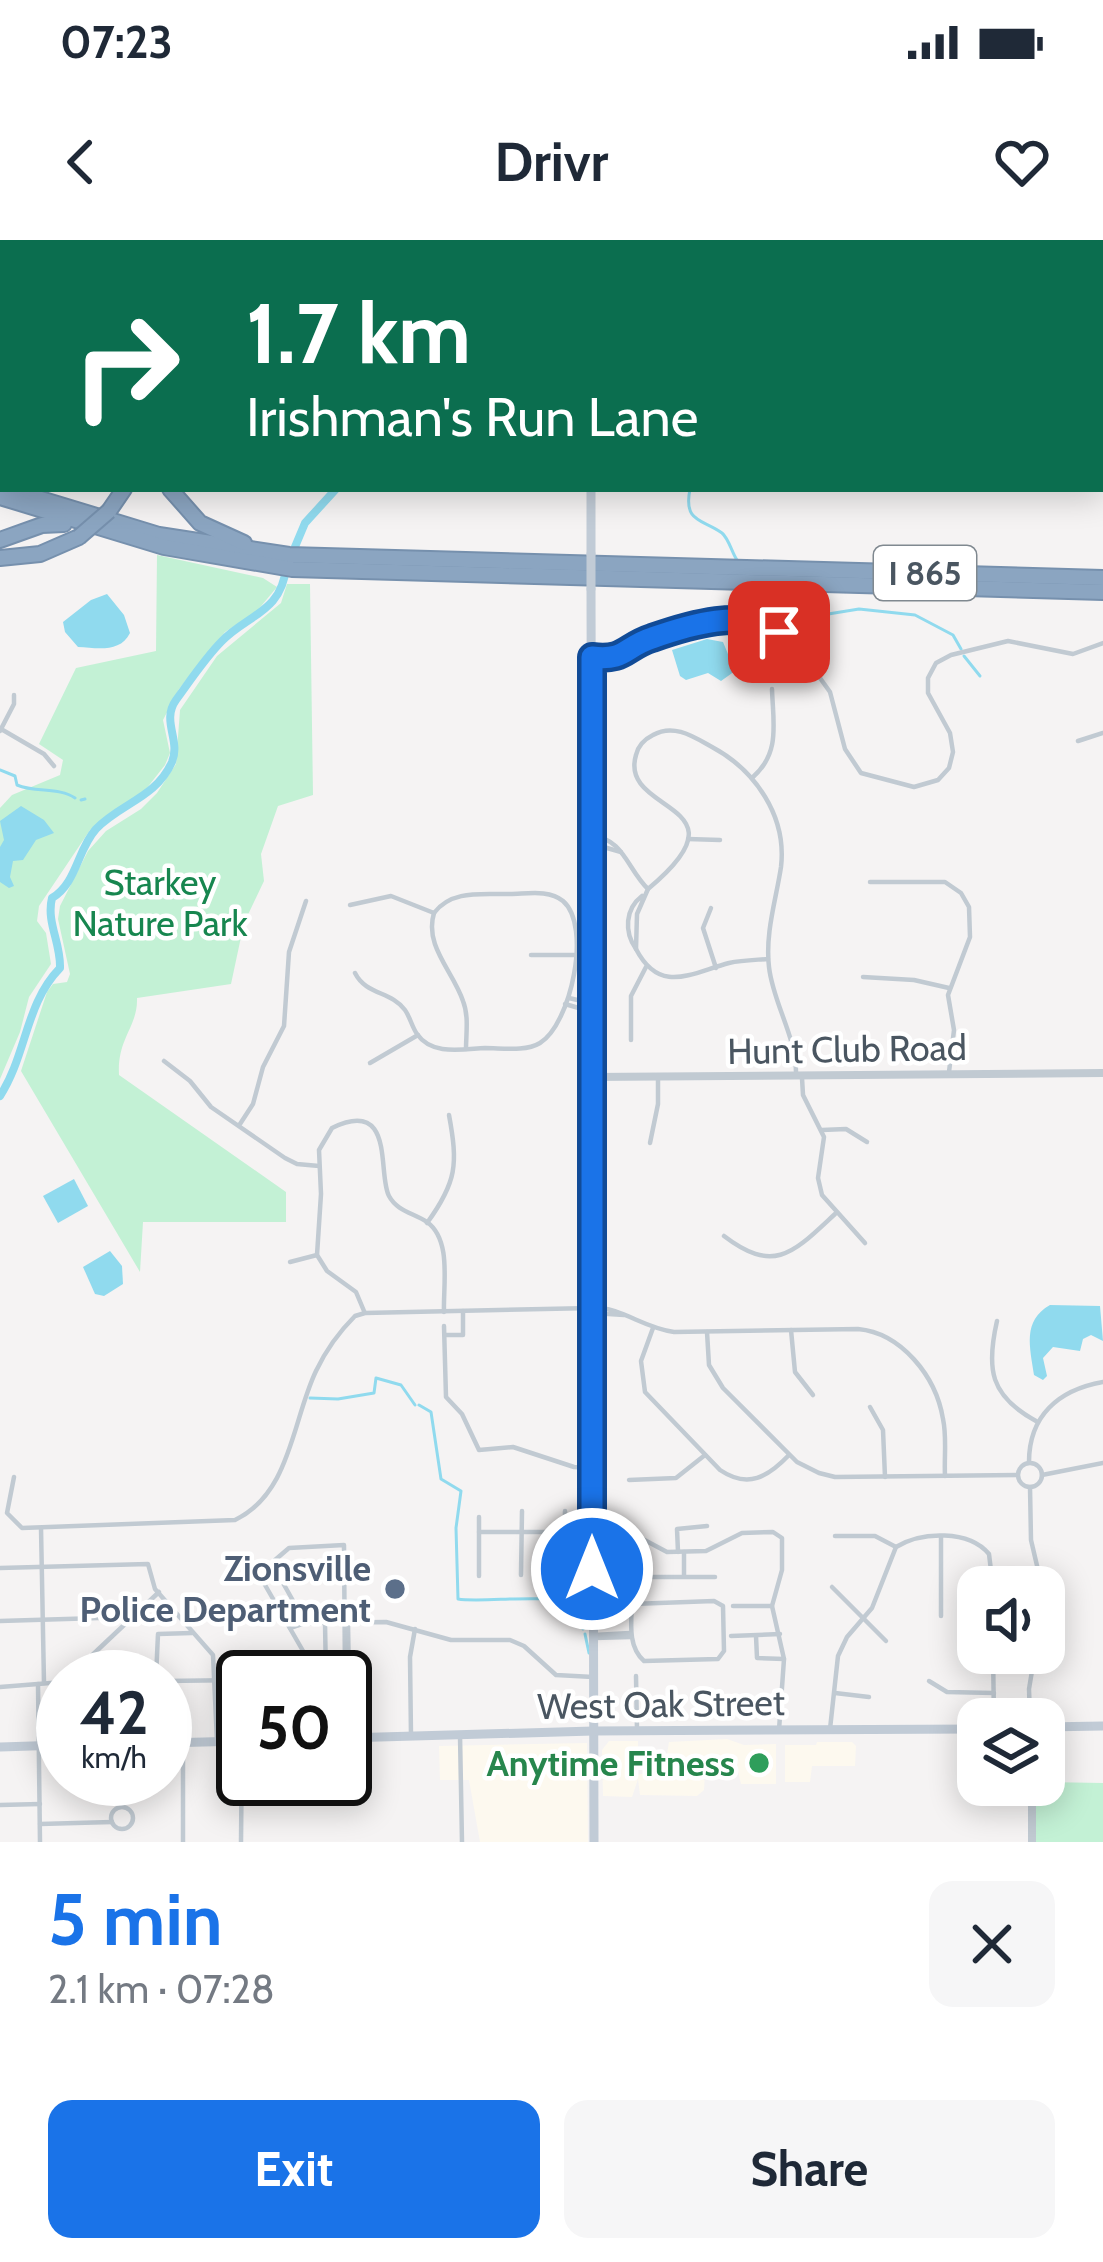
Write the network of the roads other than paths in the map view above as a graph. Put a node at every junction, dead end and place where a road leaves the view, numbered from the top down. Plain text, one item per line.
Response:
1 (17, 492) edge
2 (122, 492) edge
3 (172, 492) edge
4 (591, 492) edge
5 (0, 496) edge
6 (111, 534) junction
7 (0, 540) edge
8 (272, 556) junction
9 (0, 558) edge
10 (320, 561) junction
11 (744, 576) junction
12 (1103, 578) edge
13 (1103, 592) edge
14 (1103, 643) edge
15 (592, 657) junction
16 (772, 688) dead end
17 (14, 694) dead end
18 (0, 730) edge
19 (1103, 733) edge
20 (1078, 741) dead end
21 (54, 766) dead end
22 (752, 778) junction
23 (688, 839) junction
24 (592, 840) junction
25 (720, 840) dead end
26 (870, 882) dead end
27 (647, 889) junction
28 (306, 901) dead end
29 (350, 905) dead end
30 (711, 908) dead end
31 (434, 913) junction
32 (531, 955) dead end
33 (574, 955) junction
34 (768, 959) junction
35 (646, 967) junction
36 (716, 968) junction
37 (355, 973) dead end
38 (863, 977) dead end
39 (949, 988) junction
40 (567, 1001) junction
41 (590, 1007) junction
42 (418, 1035) junction
43 (545, 1039) junction
44 (631, 1040) dead end
45 (552, 1047) dead end
46 (466, 1049) junction
47 (164, 1061) dead end
48 (370, 1063) dead end
49 (1103, 1073) edge
50 (949, 1075) junction
51 (591, 1077) junction
52 (799, 1078) junction
53 (658, 1079) junction
54 (449, 1115) dead end
55 (240, 1124) junction
56 (822, 1130) junction
57 (867, 1142) dead end
58 (650, 1143) dead end
59 (319, 1166) junction
60 (836, 1213) junction
61 (427, 1222) junction
62 (724, 1236) dead end
63 (866, 1243) dead end
64 (317, 1256) junction
65 (290, 1262) dead end
66 (592, 1309) junction
67 (463, 1311) junction
68 (444, 1312) junction
69 (365, 1313) junction
70 (997, 1322) dead end
71 (444, 1326) dead end
72 (653, 1328) junction
73 (790, 1330) junction
74 (706, 1332) junction
75 (445, 1335) junction
76 (1103, 1382) edge
77 (813, 1395) dead end
78 (870, 1407) dead end
79 (1036, 1421) junction
80 (705, 1455) junction
81 (789, 1455) junction
82 (1029, 1462) junction
83 (1103, 1463) edge
84 (591, 1468) junction
85 (1017, 1474) junction
86 (1042, 1475) junction
87 (945, 1476) junction
88 (14, 1477) dead end
89 (885, 1477) junction
90 (629, 1480) dead end
91 (1030, 1487) junction
92 (522, 1510) dead end
93 (565, 1510) dead end
94 (479, 1517) dead end
95 (707, 1526) dead end
96 (41, 1528) junction
97 (479, 1532) junction
98 (521, 1532) junction
99 (564, 1533) junction
100 (591, 1534) junction
101 (835, 1537) dead end
102 (941, 1537) junction
103 (896, 1547) junction
104 (681, 1552) junction
105 (608, 1557) dead end
106 (41, 1566) junction
107 (992, 1566) edge
108 (1038, 1566) edge
109 (0, 1568) edge
110 (521, 1575) dead end
111 (564, 1575) dead end
112 (479, 1576) dead end
113 (647, 1577) dead end
114 (685, 1577) junction
115 (715, 1577) dead end
116 (261, 1578) dead end
117 (832, 1587) dead end
118 (158, 1592) junction
119 (632, 1604) junction
120 (734, 1606) dead end
121 (772, 1606) junction
122 (941, 1616) dead end
123 (132, 1617) junction
124 (42, 1618) junction
125 (864, 1618) junction
126 (0, 1622) edge
127 (325, 1622) junction
128 (346, 1622) junction
129 (305, 1623) junction
130 (290, 1628) junction
131 (415, 1629) junction
132 (196, 1633) junction
133 (780, 1634) junction
134 (630, 1635) junction
135 (592, 1636) junction
136 (730, 1636) dead end
137 (756, 1636) junction
138 (886, 1641) dead end
139 (42, 1650) edge
140 (97, 1650) edge
141 (157, 1650) edge
142 (304, 1650) edge
143 (323, 1650) edge
144 (345, 1650) edge
145 (346, 1650) edge
146 (784, 1659) junction
147 (994, 1674) edge
148 (636, 1676) dead end
149 (593, 1677) junction
150 (192, 1680) edge
151 (215, 1680) junction
152 (929, 1681) dead end
153 (36, 1683) edge
154 (0, 1687) edge
155 (835, 1693) junction
156 (994, 1693) junction
157 (869, 1697) dead end
158 (994, 1698) edge
159 (216, 1710) edge
160 (1103, 1726) edge
161 (1065, 1727) edge
162 (830, 1729) junction
163 (957, 1729) edge
164 (637, 1730) junction
165 (779, 1730) junction
166 (593, 1731) junction
167 (372, 1735) edge
168 (460, 1735) junction
169 (411, 1736) junction
170 (36, 1746) edge
171 (0, 1748) edge
172 (36, 1804) edge
173 (0, 1805) edge
174 (40, 1806) edge
175 (183, 1806) edge
176 (241, 1806) edge
177 (1031, 1806) edge
178 (112, 1822) dead end
179 (40, 1824) junction
180 (40, 1842) edge
181 (183, 1842) edge
182 (241, 1842) edge
183 (462, 1842) edge
184 (594, 1842) edge
185 (1032, 1842) edge

1 - 8 highway
2 - 9 highway, bridge
3 - 8 highway
4 - 15 main road, bridge
5 - 6 highway
6 - 7 highway
6 - 8 highway
8 - 10 highway
10 - 11 highway, I 865
10 - 11 highway, I 865
11 - 12 highway, I 865
11 - 13 highway, I 865
14 - 15 street
15 - 24 main road
16 - 22 street
17 - 18 street
18 - 21 street
19 - 20 street
22 - 23 street
22 - 34 street
23 - 25 street
23 - 27 street
24 - 27 street
24 - 41 main road
26 - 39 street
27 - 35 street
28 - 55 street
29 - 31 street
30 - 36 street
31 - 33 street
31 - 46 street
32 - 33 street
33 - 40 street
34 - 36 street
34 - 52 street
35 - 36 street
35 - 44 street
37 - 42 street
38 - 39 street
39 - 50 street
40 - 41 street
40 - 43 street
41 - 51 main road
42 - 46 street
42 - 48 street
43 - 45 street
43 - 46 street
47 - 55 street
49 - 50 street, Hunt Club Road
50 - 52 street, Hunt Club Road
51 - 53 street, Hunt Club Road
51 - 66 main road
52 - 53 street, Hunt Club Road
52 - 56 street
53 - 58 street
54 - 61 street
55 - 59 street
56 - 57 street
56 - 60 street
59 - 61 street
59 - 64 street
60 - 62 street
60 - 63 street
61 - 68 street
64 - 65 street
64 - 69 street
66 - 67 street
66 - 72 street
66 - 84 main road
67 - 68 street
67 - 75 street
68 - 69 street
69 - 96 street
70 - 79 street
71 - 75 street
72 - 74 street
72 - 80 street
73 - 74 street
73 - 77 street
73 - 87 street
74 - 81 street
75 - 84 street
76 - 79 street
78 - 89 street
79 - 82 street
80 - 81 street
80 - 90 street
81 - 89 street
82 - 85 street
82 - 86 street
83 - 86 street
84 - 100 main road
85 - 87 street
85 - 91 street
86 - 91 street
87 - 89 street
88 - 96 street
91 - 108 street
92 - 98 street
93 - 99 street
94 - 97 street
95 - 104 street
96 - 106 street
97 - 98 street
97 - 112 street
98 - 99 street
98 - 110 street
99 - 100 street
99 - 111 street
100 - 104 street
100 - 135 main road
101 - 103 street
102 - 103 street
102 - 107 street
102 - 122 street
103 - 125 street
104 - 114 street
104 - 121 street
105 - 119 street
106 - 109 street
106 - 118 street
106 - 124 street
113 - 114 street
114 - 115 street
116 - 130 street
117 - 125 street
118 - 123 street
118 - 132 street
119 - 134 street
119 - 134 street
120 - 121 street
121 - 133 street
123 - 124 street
123 - 140 street
124 - 126 street
124 - 139 street
125 - 138 street
125 - 155 street
127 - 128 street
127 - 129 street
127 - 143 street
128 - 129 street
128 - 131 street
128 - 144 street
128 - 145 street
129 - 130 street
130 - 142 street
131 - 149 street
131 - 169 street
132 - 141 street
132 - 151 street
133 - 137 street
133 - 146 street
134 - 135 street
135 - 149 main road
136 - 137 street
137 - 146 street
146 - 165 street
147 - 156 street
148 - 164 street
149 - 166 main road
150 - 151 street
151 - 159 street
152 - 156 street
153 - 154 street
155 - 157 street
155 - 162 street
156 - 158 street
160 - 161 main road
162 - 163 main road, West Oak Street
162 - 165 main road, West Oak Street
164 - 165 main road, West Oak Street
164 - 166 main road, West Oak Street
166 - 168 main road, West Oak Street
166 - 184 main road
167 - 169 main road, West Oak Street
168 - 169 main road, West Oak Street
168 - 183 street
170 - 171 main road
172 - 173 street
174 - 179 street
175 - 181 street
176 - 182 street
177 - 185 street
178 - 179 street
179 - 180 street

